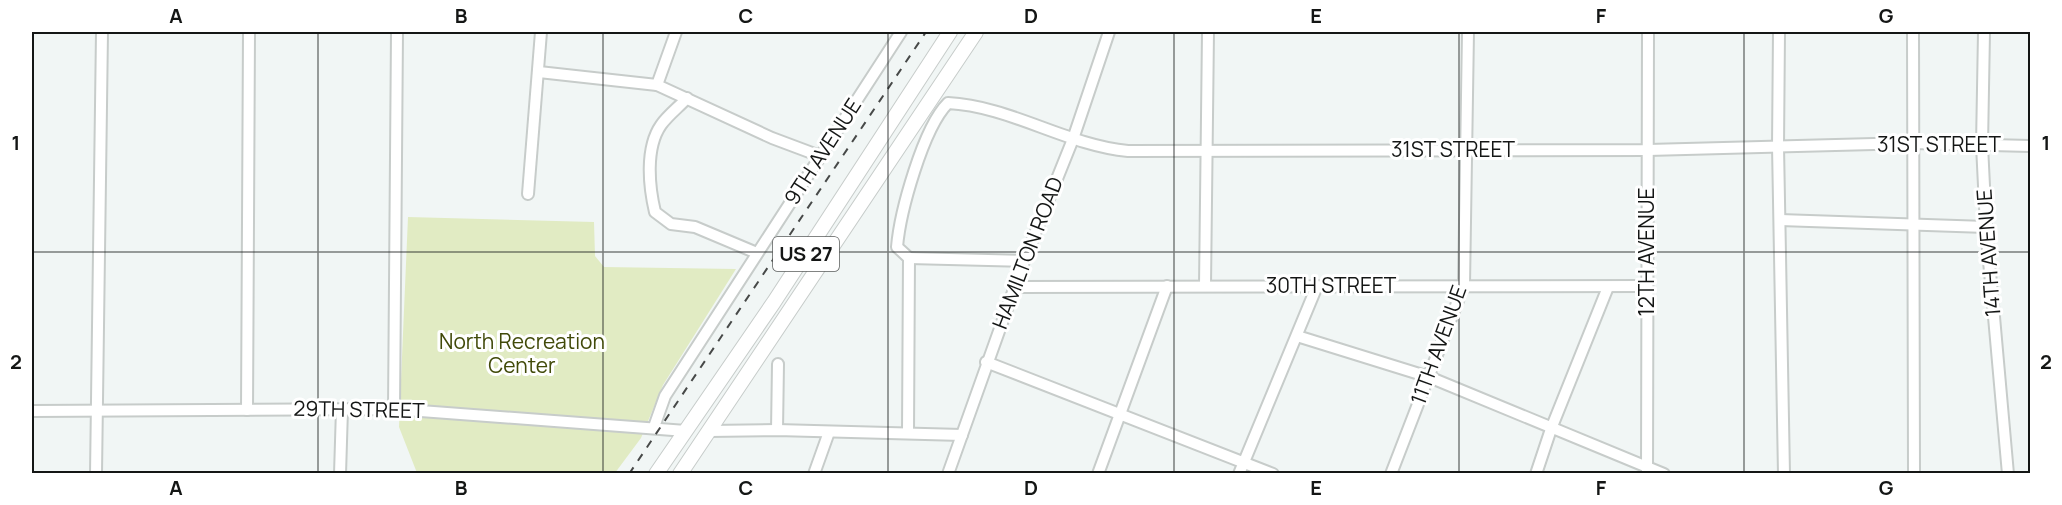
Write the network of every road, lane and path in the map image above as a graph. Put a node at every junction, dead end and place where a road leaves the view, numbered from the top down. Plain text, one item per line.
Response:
1 (102, 32) edge
2 (249, 32) edge
3 (397, 32) edge
4 (541, 32) edge
5 (676, 32) edge
6 (901, 32) edge
7 (950, 32) edge
8 (976, 32) edge
9 (1109, 32) edge
10 (1208, 32) edge
11 (1468, 32) edge
12 (1648, 32) edge
13 (1779, 32) edge
14 (1913, 32) edge
15 (1984, 32) edge
16 (539, 72) junction
17 (657, 85) junction
18 (687, 98) junction
19 (1073, 139) junction
20 (1912, 143) junction
21 (1982, 144) junction
22 (1778, 146) junction
23 (2031, 146) edge
24 (1208, 149) junction
25 (1465, 150) junction
26 (1648, 150) junction
27 (820, 156) junction
28 (528, 194) dead end
29 (1780, 220) junction
30 (1915, 227) junction
31 (1986, 227) junction
32 (757, 253) junction
33 (909, 258) junction
34 (1024, 261) junction
35 (1464, 285) junction
36 (1167, 286) junction
37 (1205, 286) junction
38 (1317, 286) junction
39 (1647, 286) junction
40 (1015, 287) junction
41 (1608, 287) junction
42 (1297, 336) junction
43 (987, 362) junction
44 (778, 364) dead end
45 (1429, 377) junction
46 (342, 409) junction
47 (394, 409) junction
48 (98, 410) junction
49 (247, 410) junction
50 (32, 411) edge
51 (1120, 414) junction
52 (654, 428) junction
53 (1551, 429) junction
54 (777, 430) junction
55 (686, 431) junction
56 (709, 431) junction
57 (829, 432) junction
58 (908, 432) junction
59 (962, 435) junction
60 (1243, 462) junction
61 (1647, 470) edge
62 (96, 474) edge
63 (340, 474) edge
64 (656, 474) edge
65 (680, 474) edge
66 (814, 474) edge
67 (948, 474) edge
68 (1098, 474) edge
69 (1239, 474) edge
70 (1274, 474) edge
71 (1391, 474) edge
72 (1536, 474) edge
73 (1664, 474) edge
74 (1784, 474) edge
75 (1914, 474) edge
76 (2008, 474) edge

1 - 48 street
2 - 49 street
3 - 47 street
4 - 16 street
5 - 17 street
6 - 27 street, 9TH AVENUE
7 - 55 main road, US 27
8 - 56 main road, US 27
9 - 19 street, HAMILTON ROAD
10 - 24 street
11 - 25 street, 11TH AVENUE
12 - 26 street, 12TH AVENUE
13 - 22 street
14 - 20 street
15 - 21 street, 14TH AVENUE
16 - 17 street
16 - 28 street
17 - 18 street
18 - 27 street
18 - 32 street
19 - 24 street, 31ST STREET
19 - 33 street, 31ST STREET
19 - 34 street, HAMILTON ROAD
20 - 21 street, 31ST STREET
20 - 22 street, 31ST STREET
20 - 30 street
21 - 23 street, 31ST STREET
21 - 31 street, 14TH AVENUE
22 - 26 street, 31ST STREET
22 - 29 street
24 - 25 street, 31ST STREET
24 - 37 street
25 - 26 street, 31ST STREET
25 - 35 street, 11TH AVENUE
26 - 39 street, 12TH AVENUE
27 - 32 street, 9TH AVENUE
29 - 30 street
29 - 74 street
30 - 31 street
30 - 75 street
31 - 76 street, 14TH AVENUE
32 - 52 street, 9TH AVENUE
33 - 34 street
33 - 58 street
34 - 40 street, HAMILTON ROAD
35 - 38 street, 30TH STREET
35 - 41 street, 30TH STREET
35 - 45 street, 11TH AVENUE
36 - 37 street, 30TH STREET
36 - 40 street, 30TH STREET
36 - 51 street
37 - 38 street, 30TH STREET
38 - 42 street
39 - 41 street, 30TH STREET
39 - 61 street, 12TH AVENUE
40 - 43 street, HAMILTON ROAD
41 - 53 street
42 - 45 street
42 - 60 street
43 - 51 street
43 - 59 street, HAMILTON ROAD
44 - 54 street
45 - 53 street
45 - 71 street, 11TH AVENUE
46 - 47 street, 29TH STREET
46 - 49 street, 29TH STREET
46 - 63 street
47 - 52 street, 29TH STREET
48 - 49 street, 29TH STREET
48 - 50 street, 29TH STREET
48 - 62 street
51 - 60 street
51 - 68 street
52 - 55 street, 29TH STREET
53 - 61 street
53 - 72 street
54 - 56 street
54 - 57 street
55 - 64 main road, US 27
56 - 65 main road, US 27
57 - 58 street
57 - 66 street
58 - 59 street
59 - 67 street, HAMILTON ROAD
60 - 69 street
60 - 70 street
61 - 73 street

